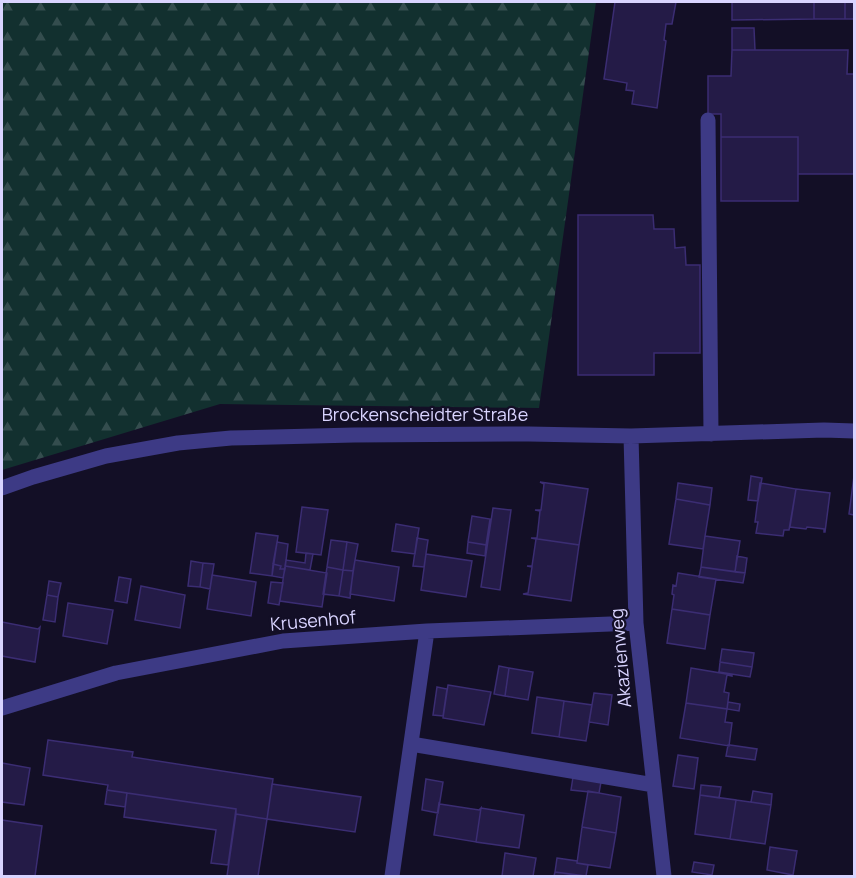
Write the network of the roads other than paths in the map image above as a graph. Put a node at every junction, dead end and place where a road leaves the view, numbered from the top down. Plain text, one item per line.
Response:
1 (708, 120) dead end
2 (855, 431) edge
3 (711, 434) junction
4 (631, 436) junction
5 (2, 488) edge
6 (636, 623) junction
7 (427, 631) junction
8 (2, 708) edge
9 (411, 744) junction
10 (654, 785) junction
11 (392, 876) edge
12 (664, 876) edge

1 - 3 street
2 - 3 street, Brockenscheidter Straße
3 - 4 street, Brockenscheidter Straße
4 - 5 street, Brockenscheidter Straße
4 - 6 street, Akazienweg
6 - 7 street, Krusenhof
6 - 10 street, Akazienweg
7 - 8 street, Krusenhof
7 - 9 street
9 - 10 street
9 - 11 street
10 - 12 street, Akazienweg

